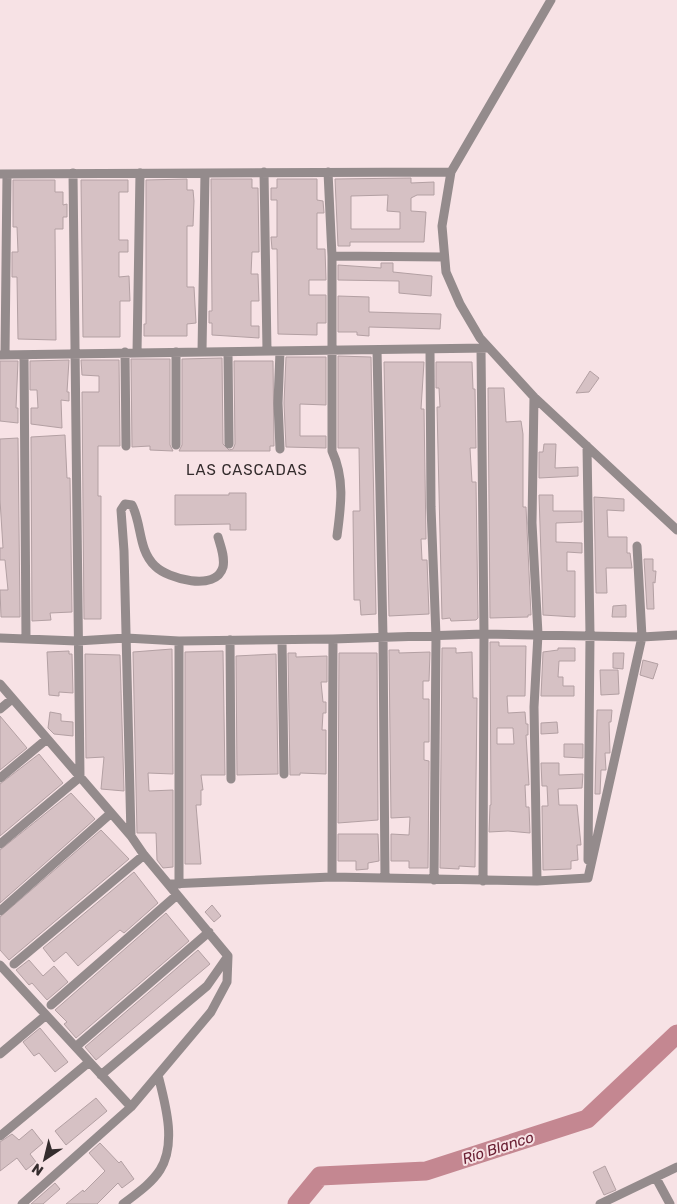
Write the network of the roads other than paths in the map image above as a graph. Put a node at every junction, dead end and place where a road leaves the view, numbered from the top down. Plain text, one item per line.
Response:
1 (551, 0) edge
2 (264, 172) junction
3 (328, 172) junction
4 (450, 172) junction
5 (73, 173) junction
6 (140, 173) junction
7 (205, 173) junction
8 (3, 174) edge
9 (332, 256) junction
10 (444, 257) junction
11 (485, 348) junction
12 (331, 349) junction
13 (268, 350) junction
14 (377, 350) junction
15 (430, 350) junction
16 (280, 351) junction
17 (76, 352) junction
18 (125, 352) junction
19 (176, 352) junction
20 (202, 352) junction
21 (137, 353) junction
22 (228, 353) junction
23 (2, 355) edge
24 (24, 355) junction
25 (534, 397) junction
26 (229, 444) dead end
27 (176, 445) dead end
28 (126, 446) dead end
29 (587, 446) junction
30 (280, 449) dead end
31 (677, 530) edge
32 (336, 536) dead end
33 (218, 537) dead end
34 (637, 546) dead end
35 (484, 634) junction
36 (538, 634) junction
37 (590, 635) junction
38 (677, 635) edge
39 (436, 636) junction
40 (383, 637) junction
41 (642, 637) junction
42 (0, 638) edge
43 (126, 638) junction
44 (26, 639) junction
45 (333, 639) junction
46 (230, 640) junction
47 (282, 640) junction
48 (77, 641) junction
49 (179, 641) junction
50 (0, 684) edge
51 (12, 698) junction
52 (0, 709) edge
53 (47, 739) junction
54 (284, 774) dead end
55 (80, 777) junction
56 (0, 778) edge
57 (231, 779) dead end
58 (110, 814) junction
59 (131, 836) junction
60 (0, 844) edge
61 (144, 855) junction
62 (332, 877) junction
63 (385, 878) junction
64 (588, 878) junction
65 (434, 880) junction
66 (483, 881) junction
67 (537, 881) junction
68 (169, 884) junction
69 (179, 884) junction
70 (177, 895) junction
71 (0, 911) edge
72 (209, 932) junction
73 (228, 956) junction
74 (14, 964) dead end
75 (0, 966) edge
76 (51, 1005) dead end
77 (45, 1016) junction
78 (79, 1044) dead end
79 (0, 1054) edge
80 (88, 1063) junction
81 (101, 1075) junction
82 (158, 1075) junction
83 (131, 1107) junction
84 (0, 1136) edge
85 (677, 1167) edge
86 (656, 1178) junction
87 (22, 1204) edge
88 (123, 1204) edge
89 (600, 1204) edge
90 (670, 1204) edge

1 - 4 street
2 - 3 street
2 - 7 street
2 - 13 street
3 - 4 street
3 - 9 street
4 - 10 street
5 - 6 street
5 - 8 street
5 - 17 street
6 - 7 street
6 - 21 street
7 - 20 street
8 - 23 street
9 - 10 street
9 - 12 street
10 - 11 street
11 - 15 street
11 - 25 street
11 - 35 street
12 - 14 street
12 - 16 street
12 - 32 street
13 - 16 street
13 - 22 street
14 - 15 street
14 - 40 street
15 - 39 street
16 - 30 street
17 - 18 street
17 - 24 street
17 - 48 street
18 - 21 street
18 - 28 street
19 - 20 street
19 - 21 street
19 - 27 street
20 - 22 street
22 - 26 street
23 - 24 street
24 - 44 street
25 - 29 street
25 - 36 street
29 - 31 street
29 - 37 street
33 - 43 street
34 - 41 street
35 - 36 street
35 - 39 street
35 - 66 street
36 - 37 street
36 - 67 street
37 - 41 street
37 - 64 street
38 - 41 street
39 - 40 street
39 - 65 street
40 - 45 street
40 - 63 street
41 - 64 street
42 - 44 street
43 - 48 street
43 - 49 street
43 - 59 street
44 - 48 street
45 - 47 street
45 - 62 street
46 - 47 street
46 - 49 street
46 - 57 street
47 - 54 street
48 - 55 street
49 - 69 street
50 - 51 street
51 - 52 street
51 - 53 street
53 - 55 street
53 - 56 street
55 - 58 street
55 - 60 street
58 - 59 street
58 - 71 street
59 - 61 street
61 - 68 street
61 - 74 street
62 - 63 street
62 - 69 street
63 - 65 street
64 - 67 street
65 - 66 street
66 - 67 street
68 - 69 street
68 - 70 street
70 - 72 street
70 - 76 street
72 - 73 street
72 - 78 street
73 - 81 street
73 - 82 street
75 - 77 street
77 - 79 street
77 - 80 street
80 - 81 street
80 - 84 street
81 - 83 street
82 - 83 street
82 - 88 street
83 - 87 street
85 - 86 street
86 - 89 street
86 - 90 street

